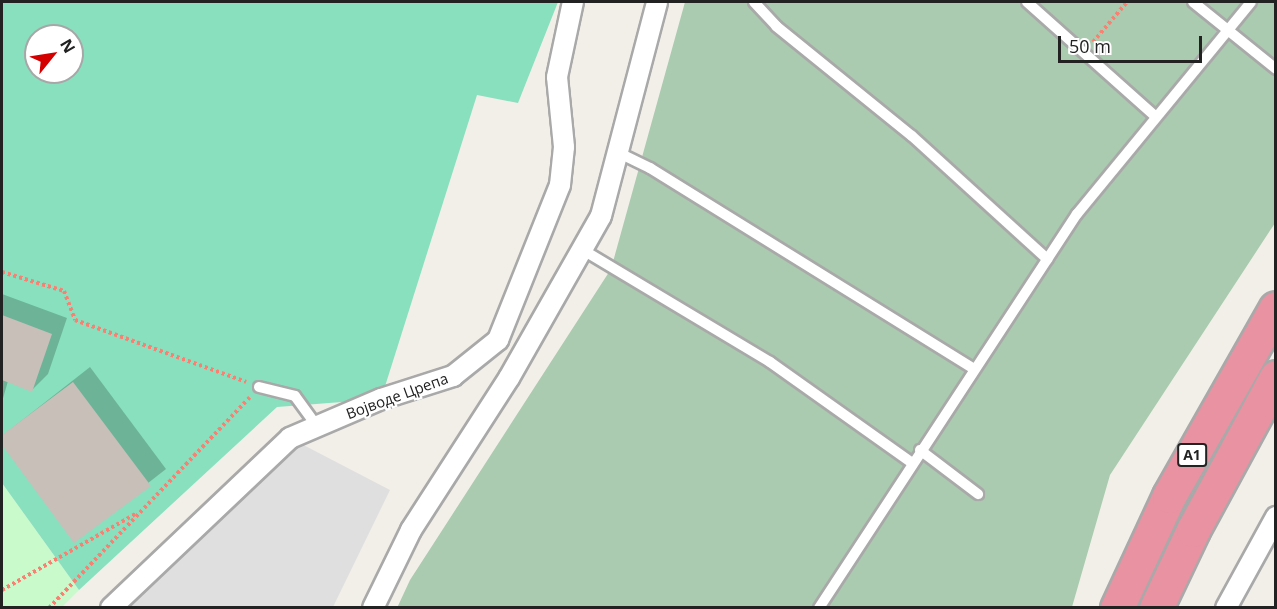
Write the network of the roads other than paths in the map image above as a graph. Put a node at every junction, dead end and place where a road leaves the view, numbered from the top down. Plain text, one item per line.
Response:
1 (573, 2) edge
2 (657, 2) edge
3 (754, 2) edge
4 (1027, 2) edge
5 (1193, 2) edge
6 (1251, 2) edge
7 (1227, 28) junction
8 (1275, 69) edge
9 (1155, 116) junction
10 (619, 153) junction
11 (583, 250) junction
12 (1047, 259) junction
13 (1275, 308) edge
14 (973, 368) junction
15 (1275, 378) edge
16 (260, 387) road end
17 (317, 426) junction
18 (920, 450) junction
19 (912, 463) junction
20 (978, 494) dead end
21 (1275, 517) edge
22 (111, 608) edge
23 (373, 608) edge
24 (819, 608) edge
25 (1117, 608) edge
26 (1156, 608) edge
27 (1226, 608) edge

1 - 17 street, Војводе Црепа
2 - 10 street
3 - 12 lane
4 - 9 lane
5 - 7 lane
6 - 7 lane
7 - 8 lane
7 - 9 lane
9 - 12 lane
10 - 11 street
10 - 14 lane
11 - 19 lane
11 - 23 street
12 - 14 lane
13 - 25 highway, A1
14 - 18 lane
15 - 26 highway, A1
16 - 17 lane
17 - 22 street, Војводе Црепа
18 - 19 lane
18 - 20 lane
19 - 24 lane
21 - 27 street

